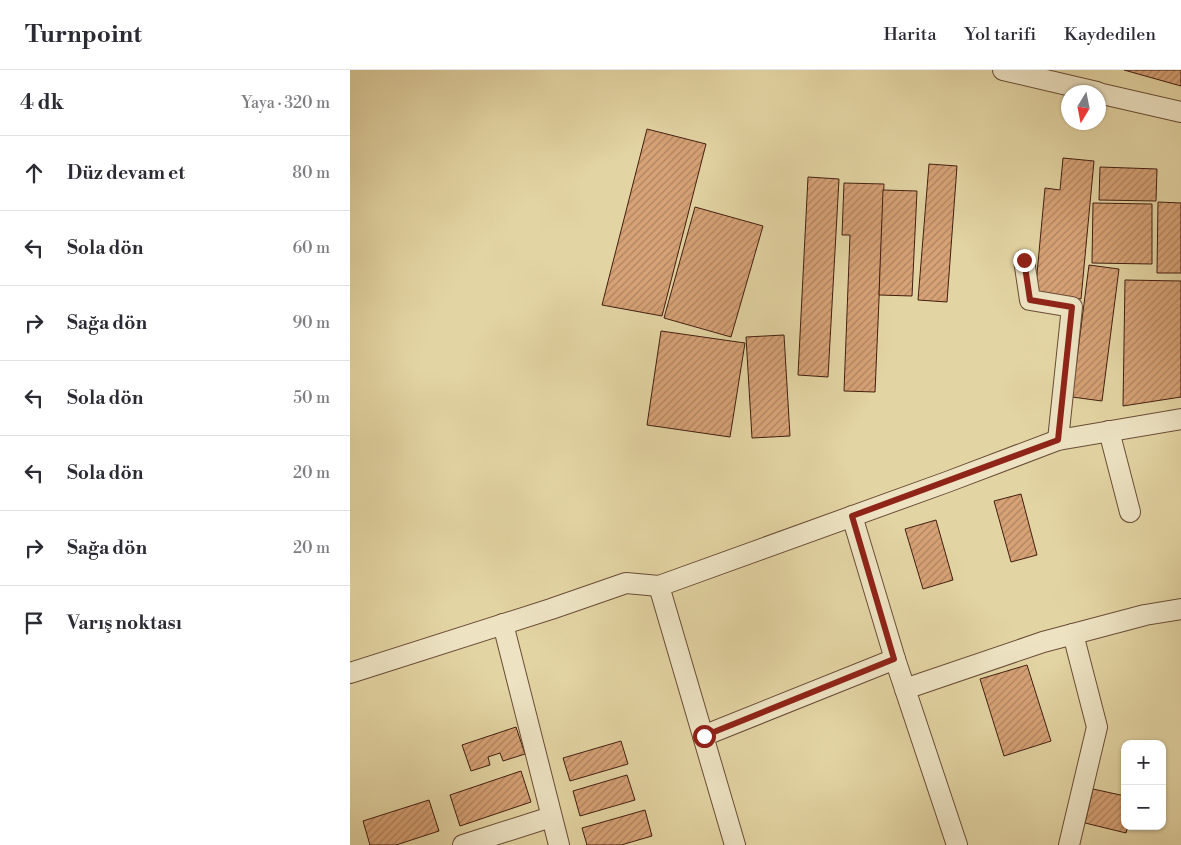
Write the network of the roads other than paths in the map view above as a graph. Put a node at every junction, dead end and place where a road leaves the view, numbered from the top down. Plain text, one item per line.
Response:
1 (1003, 70) edge
2 (1065, 85) edge
3 (1106, 95) edge
4 (1181, 112) edge
5 (1024, 260) dead end
6 (1181, 419) edge
7 (1109, 431) junction
8 (1058, 440) junction
9 (1130, 512) dead end
10 (852, 516) junction
11 (659, 586) junction
12 (1181, 608) edge
13 (503, 624) junction
14 (1073, 634) junction
15 (894, 659) junction
16 (350, 673) edge
17 (905, 689) junction
18 (704, 736) junction
19 (552, 817) junction
20 (463, 845) edge
21 (559, 845) edge
22 (735, 845) edge
23 (956, 845) edge
24 (1069, 845) edge

1 - 2 street
3 - 4 street
5 - 8 street
6 - 7 street
7 - 8 street
7 - 9 street
8 - 10 street
10 - 11 street
10 - 15 street
11 - 13 street
11 - 18 street
12 - 14 street
13 - 16 street
13 - 19 street
14 - 17 street
14 - 24 street
15 - 17 street
15 - 18 street
17 - 23 street
18 - 22 street
19 - 20 street
19 - 21 street

